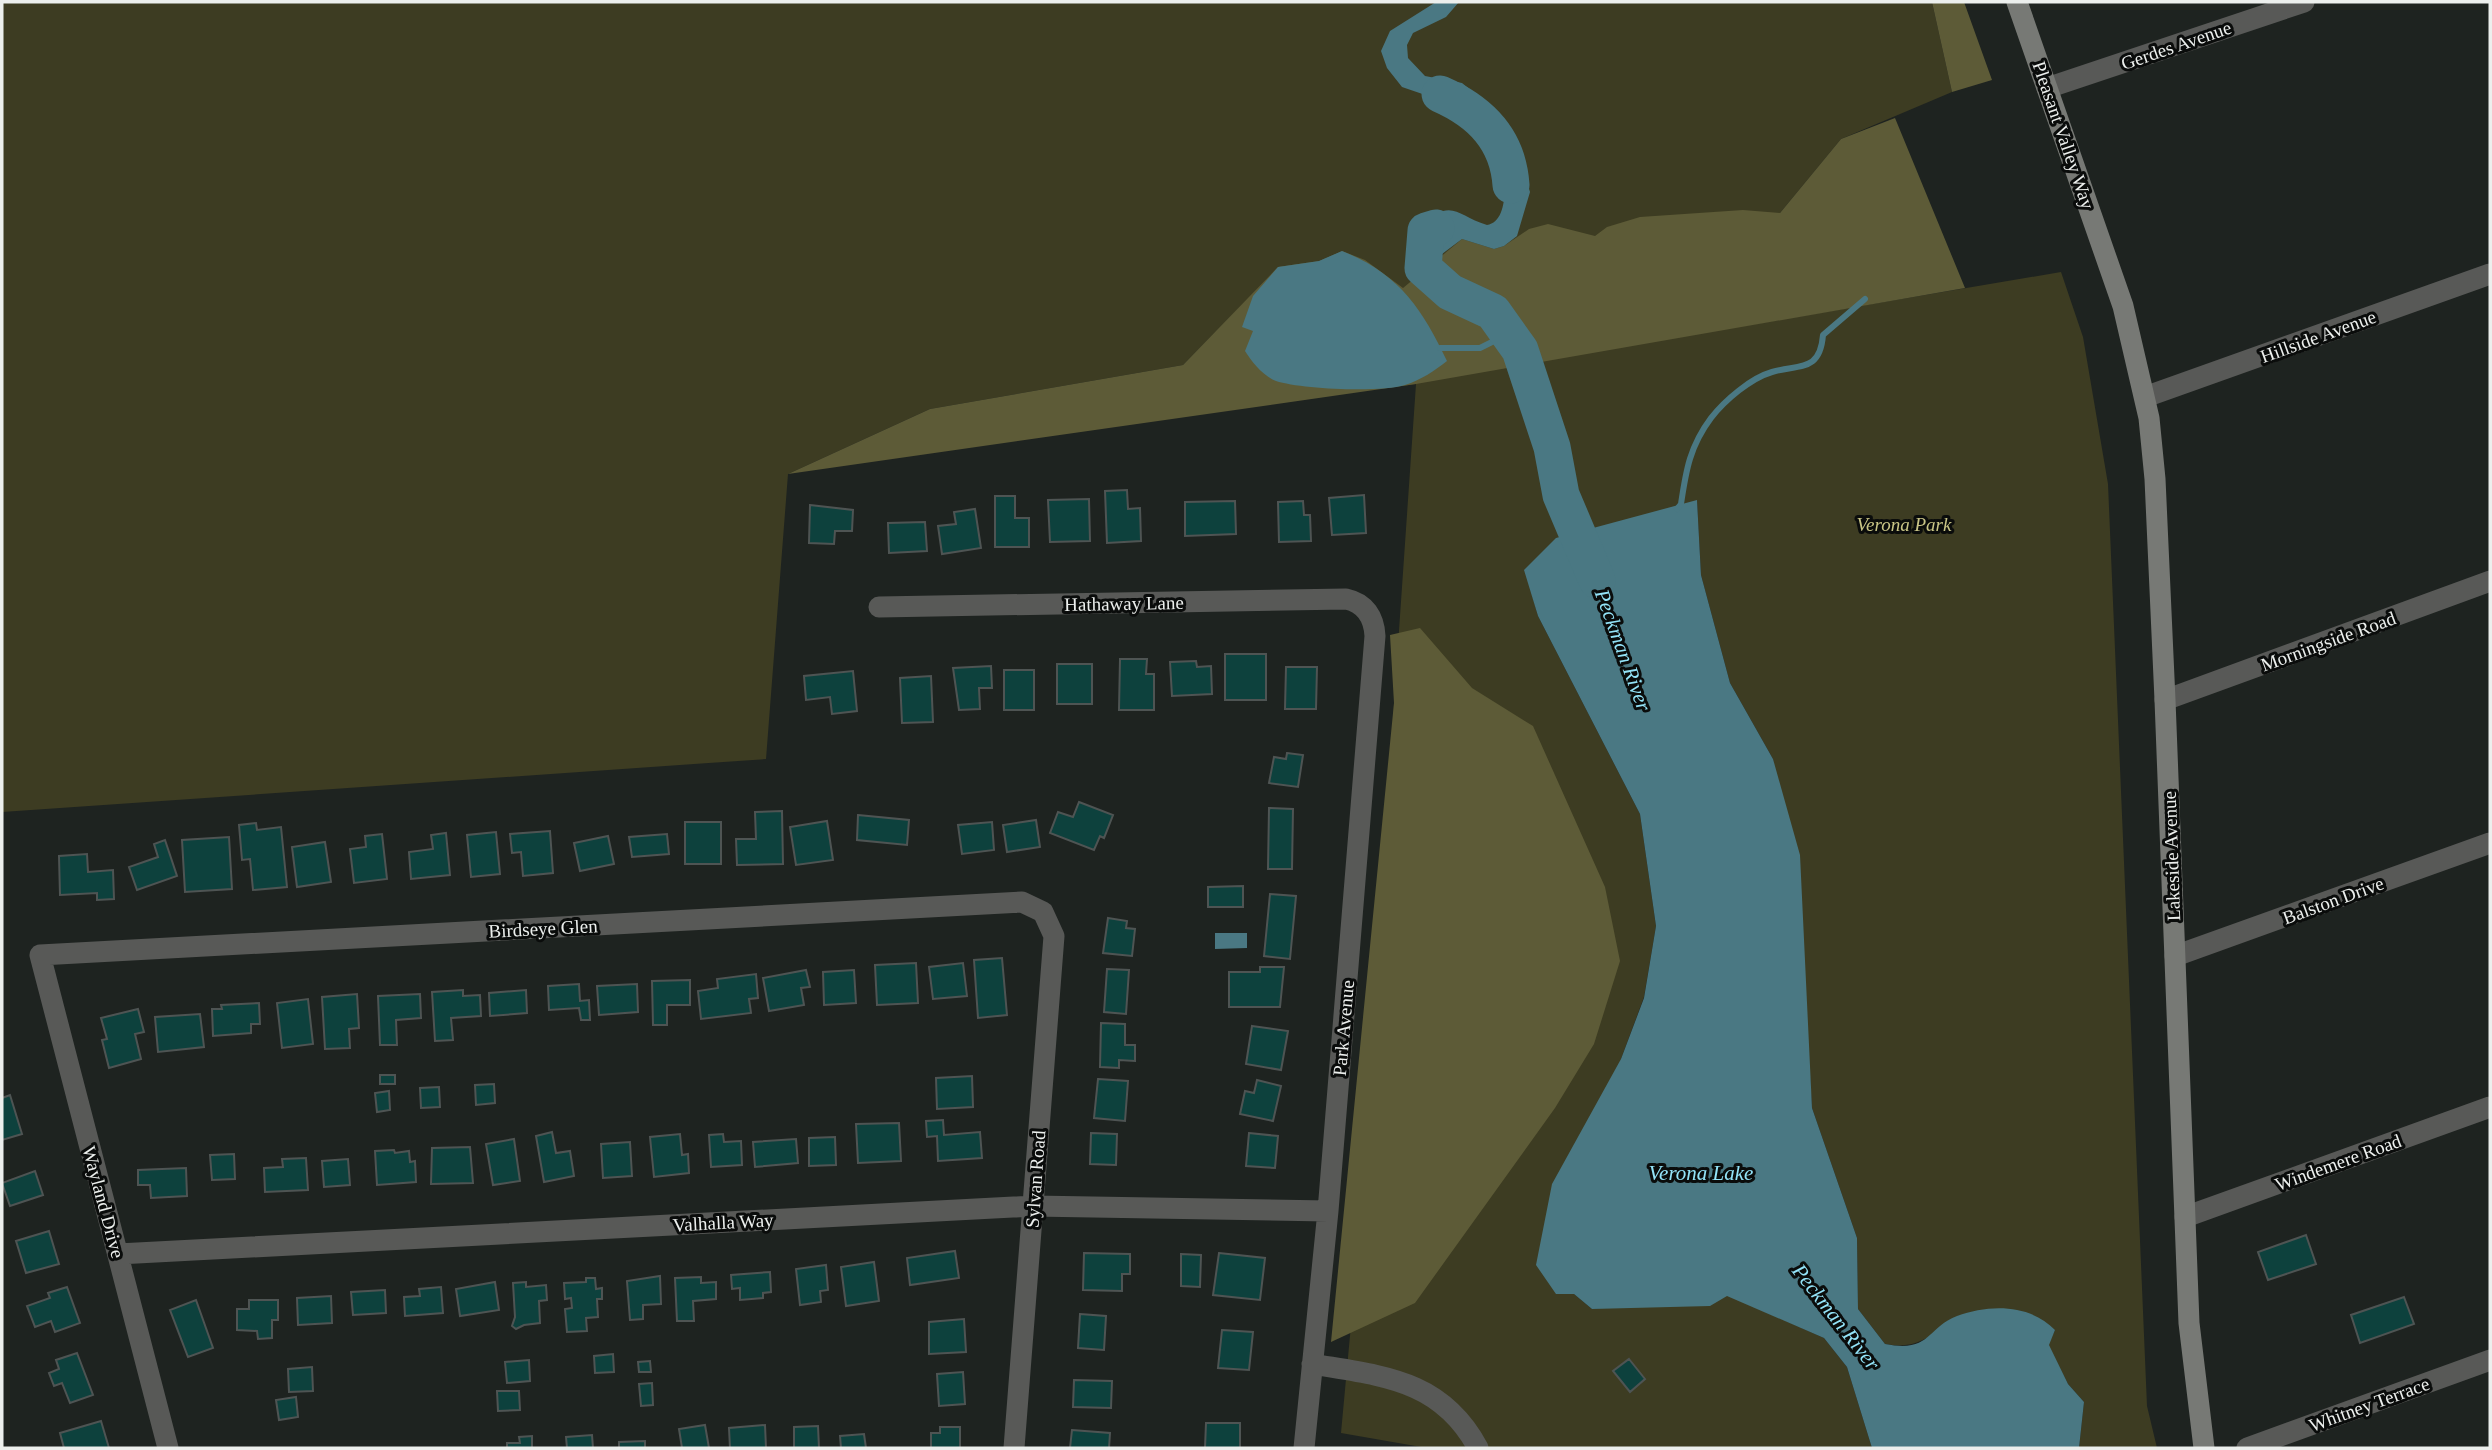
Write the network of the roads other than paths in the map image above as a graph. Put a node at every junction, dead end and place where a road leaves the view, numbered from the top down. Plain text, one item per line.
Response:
1 (2017, 2) edge
2 (2304, 2) edge
3 (2048, 88) junction
4 (2111, 269) joint
5 (2490, 274) edge
6 (2146, 397) junction
7 (2490, 581) edge
8 (878, 607) dead end
9 (1366, 610) joint
10 (2165, 700) junction
11 (2490, 843) edge
12 (1043, 912) joint
13 (40, 955) joint
14 (2175, 956) junction
15 (2490, 1107) edge
16 (1033, 1206) junction
17 (1328, 1211) junction
18 (2185, 1217) junction
19 (118, 1254) junction
20 (2490, 1360) edge
21 (1312, 1364) junction
22 (168, 1448) edge
23 (1014, 1448) edge
24 (1304, 1448) edge
25 (1478, 1448) edge
26 (2204, 1448) edge
27 (2247, 1448) edge

1 - 3 main road, Pleasant Valley Way
2 - 3 street, Gerdes Avenue
3 - 4 main road, Pleasant Valley Way
4 - 6 main road, Lakeside Avenue
5 - 6 street, Hillside Avenue
6 - 10 main road, Lakeside Avenue
7 - 10 street, Morningside Road
8 - 9 street, Hathaway Lane
9 - 17 street, Park Avenue
10 - 14 main road, Lakeside Avenue
11 - 14 street, Balston Drive
12 - 13 street, Birdseye Glen
12 - 16 street, Sylvan Road
13 - 19 street, Wayland Drive
14 - 18 main road, Lakeside Avenue
15 - 18 street, Windemere Road
16 - 17 street, Valhalla Way
16 - 19 street, Valhalla Way
16 - 23 street, Sylvan Road
17 - 21 street, Park Avenue
18 - 26 main road, Lakeside Avenue
19 - 22 street, Wayland Drive
20 - 27 street, Whitney Terrace
21 - 24 street, Park Avenue
21 - 25 street

